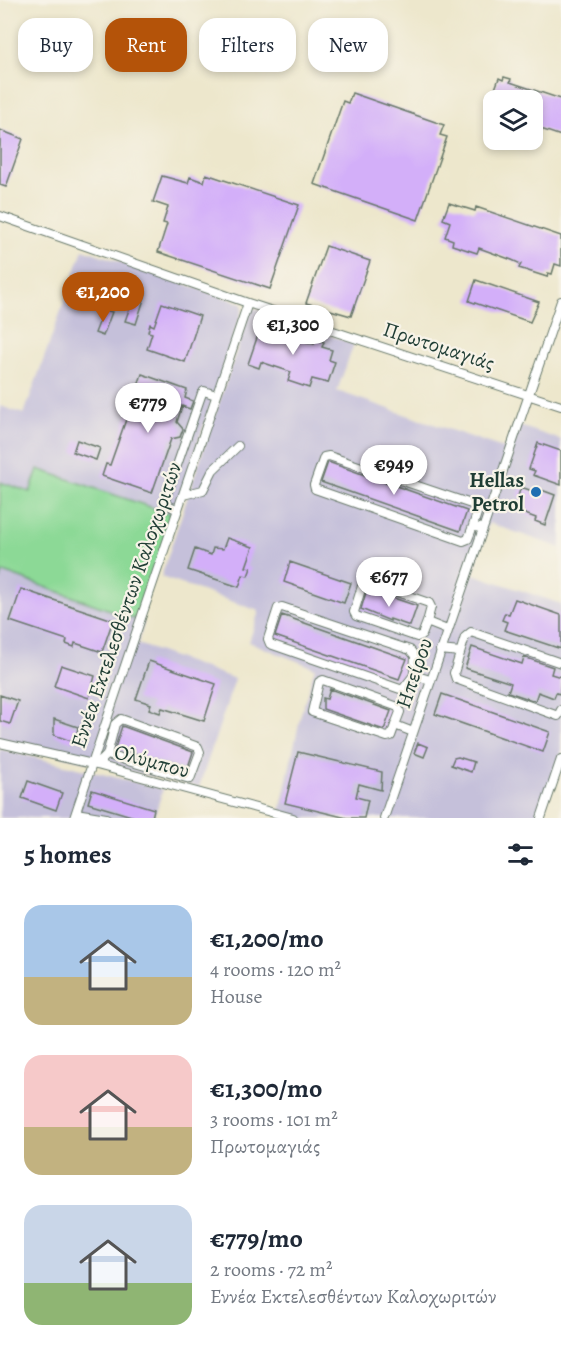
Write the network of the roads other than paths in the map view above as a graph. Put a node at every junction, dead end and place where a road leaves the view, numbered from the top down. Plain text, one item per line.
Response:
1 (0, 216) edge
2 (561, 301) edge
3 (248, 303) junction
4 (528, 394) junction
5 (216, 396) junction
6 (561, 406) edge
7 (238, 446) dead end
8 (183, 495) junction
9 (178, 510) junction
10 (473, 526) junction
11 (482, 529) junction
12 (427, 622) junction
13 (447, 630) junction
14 (440, 650) junction
15 (460, 651) junction
16 (561, 663) edge
17 (414, 675) junction
18 (430, 680) junction
19 (561, 710) edge
20 (395, 725) junction
21 (413, 732) junction
22 (0, 743) edge
23 (107, 755) junction
24 (561, 759) edge
25 (94, 764) junction
26 (75, 815) edge
27 (88, 817) edge
28 (105, 818) edge
29 (293, 818) edge
30 (384, 818) edge
31 (541, 818) edge

1 - 3 street, Πρωτομαγιάς
2 - 4 street, Ηπείρου
3 - 4 street, Πρωτομαγιάς
3 - 5 street, Εννέα Εκτελεσθέντων Καλοχωριτών
4 - 6 street, Πρωτομαγιάς
4 - 11 street, Ηπείρου
5 - 8 street, Εννέα Εκτελεσθέντων Καλοχωριτών
5 - 9 street
7 - 8 street
8 - 9 street, Εννέα Εκτελεσθέντων Καλοχωριτών
9 - 25 street, Εννέα Εκτελεσθέντων Καλοχωριτών
10 - 10 street
10 - 11 street
11 - 13 street, Ηπείρου
12 - 12 street
12 - 13 street
13 - 14 street, Ηπείρου
14 - 15 street
14 - 18 street, Ηπείρου
15 - 16 street
15 - 19 street
17 - 17 street
17 - 18 street
18 - 21 street, Ηπείρου
20 - 20 street
20 - 21 street
21 - 30 street, Ηπείρου
22 - 25 street, Ολύμπου
23 - 23 street
23 - 25 street
24 - 31 street
25 - 26 street, Εννέα Εκτελεσθέντων Καλοχωριτών
25 - 29 street, Ολύμπου
26 - 27 street
27 - 28 street

